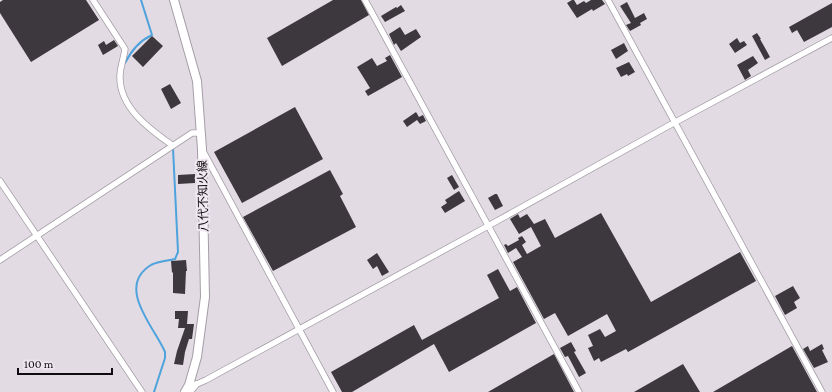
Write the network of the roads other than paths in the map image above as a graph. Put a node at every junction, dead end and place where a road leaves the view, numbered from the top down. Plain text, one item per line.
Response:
1 (93, 0) edge
2 (174, 0) edge
3 (365, 0) edge
4 (608, 0) edge
5 (832, 38) edge
6 (676, 123) junction
7 (200, 133) junction
8 (172, 145) junction
9 (202, 149) junction
10 (0, 181) edge
11 (488, 226) junction
12 (37, 235) junction
13 (0, 260) edge
14 (300, 330) junction
15 (190, 388) edge
16 (142, 392) edge
17 (333, 392) edge
18 (578, 392) edge
19 (822, 392) edge

1 - 8 street
2 - 7 main road, 八代不知火線
3 - 11 street
4 - 6 street
5 - 6 street
6 - 11 street
6 - 19 street
7 - 8 street
7 - 9 main road, 八代不知火線
8 - 12 street
9 - 14 street
9 - 15 main road, 八代不知火線
10 - 12 street
11 - 14 street
11 - 18 street
12 - 13 street
12 - 16 street
14 - 15 street
14 - 17 street

